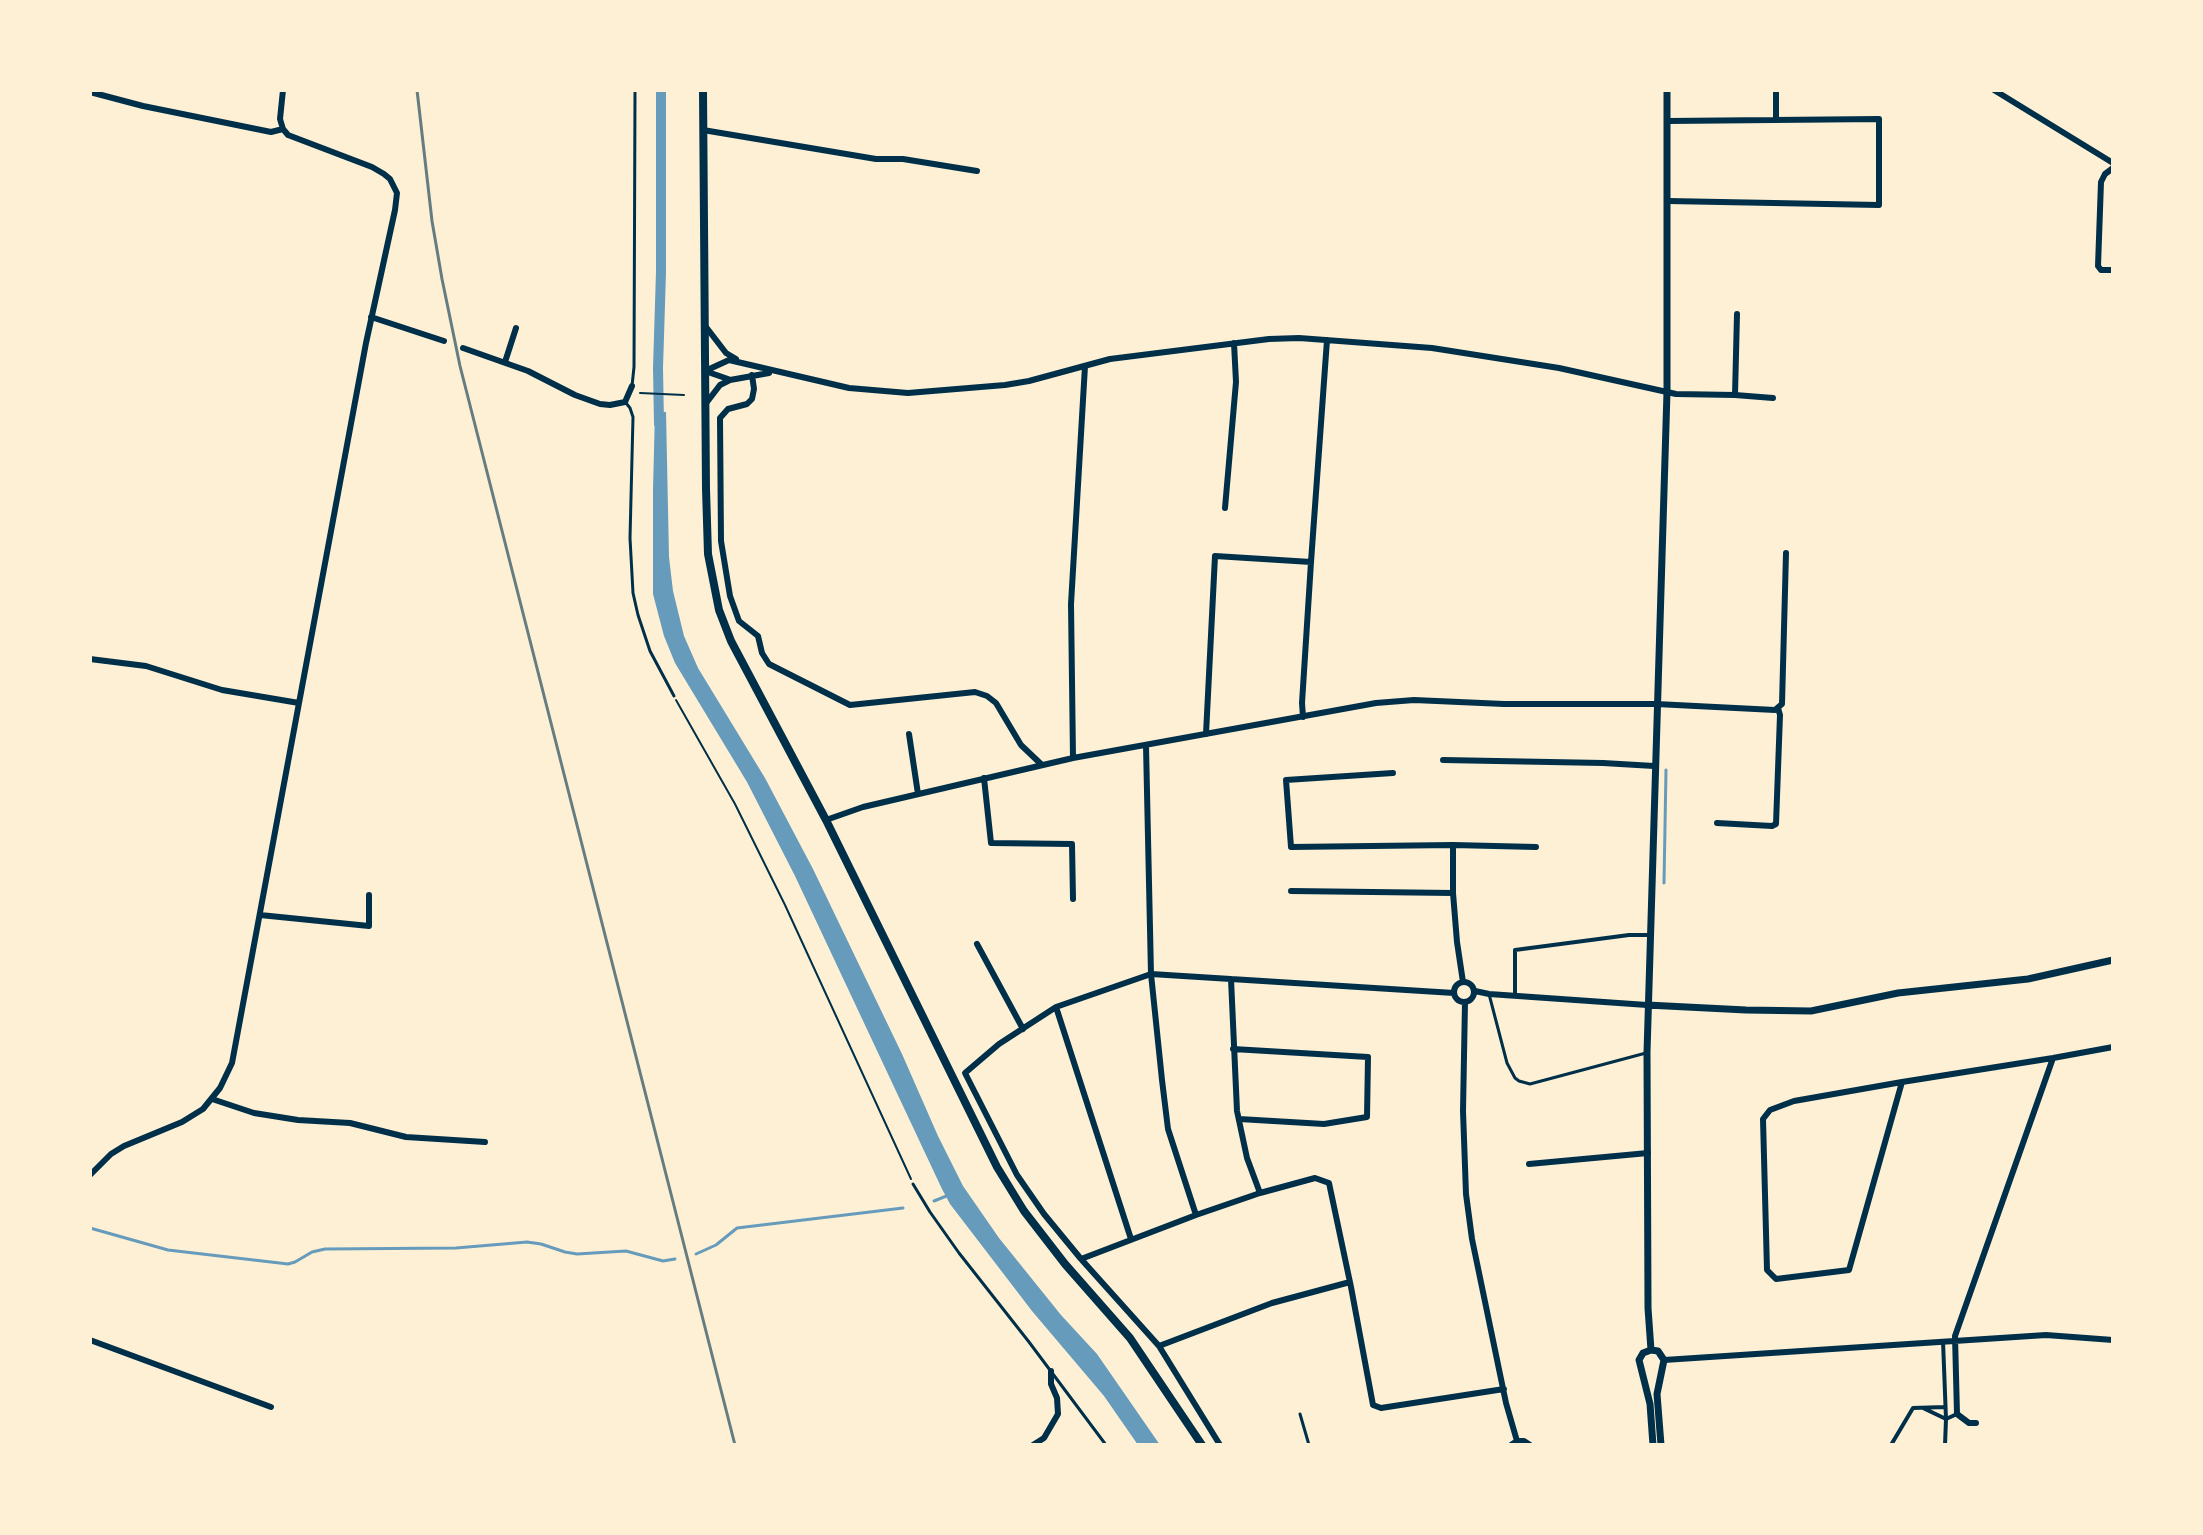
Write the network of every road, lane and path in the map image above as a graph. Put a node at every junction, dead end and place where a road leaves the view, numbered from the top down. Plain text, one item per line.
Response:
1 (283, 90) edge
2 (635, 90) edge
3 (703, 90) edge
4 (1667, 90) edge
5 (1776, 90) edge
6 (1994, 90) edge
7 (90, 92) edge
8 (1776, 120) junction
9 (1668, 121) junction
10 (283, 129) junction
11 (703, 130) junction
12 (2113, 165) edge
13 (977, 171) dead end
14 (1668, 201) junction
15 (2113, 270) edge
16 (1737, 314) dead end
17 (371, 317) junction
18 (704, 324) junction
19 (516, 328) dead end
20 (1327, 340) junction
21 (444, 341) dead end
22 (1234, 343) junction
23 (463, 348) dead end
24 (505, 362) junction
25 (743, 363) junction
26 (1085, 366) junction
27 (705, 371) junction
28 (780, 373) junction
29 (752, 375) junction
30 (730, 380) junction
31 (632, 386) joint
32 (1667, 392) junction
33 (640, 393) dead end
34 (684, 395) dead end
35 (1735, 395) junction
36 (1773, 398) dead end
37 (625, 402) junction
38 (706, 404) junction
39 (1225, 508) dead end
40 (1786, 553) dead end
41 (1311, 562) junction
42 (90, 659) edge
43 (674, 696) joint
44 (299, 703) junction
45 (1656, 704) junction
46 (1778, 708) junction
47 (1303, 717) junction
48 (909, 734) dead end
49 (1206, 734) junction
50 (1146, 746) junction
51 (1073, 758) junction
52 (1443, 760) dead end
53 (1042, 765) junction
54 (1654, 766) junction
55 (1393, 773) dead end
56 (984, 778) junction
57 (918, 794) junction
58 (826, 820) junction
59 (1717, 823) dead end
60 (1453, 845) junction
61 (1536, 847) dead end
62 (1291, 891) dead end
63 (1453, 893) junction
64 (369, 895) dead end
65 (1073, 899) dead end
66 (260, 915) junction
67 (1650, 935) junction
68 (977, 944) dead end
69 (2113, 960) edge
70 (1151, 974) junction
71 (1231, 979) junction
72 (1463, 982) junction
73 (1475, 991) junction
74 (1454, 993) junction
75 (1489, 994) junction
76 (1515, 996) junction
77 (1465, 1002) junction
78 (1647, 1005) junction
79 (1056, 1007) junction
80 (1023, 1029) junction
81 (2113, 1047) edge
82 (1233, 1049) junction
83 (1647, 1052) junction
84 (2053, 1058) junction
85 (1902, 1082) junction
86 (977, 1098) junction
87 (212, 1099) junction
88 (965, 1104) junction
89 (1239, 1119) junction
90 (485, 1142) dead end
91 (1648, 1153) junction
92 (1529, 1164) dead end
93 (90, 1175) edge
94 (913, 1184) joint
95 (1260, 1193) junction
96 (1196, 1215) junction
97 (1131, 1239) junction
98 (1081, 1259) junction
99 (1350, 1282) junction
100 (1118, 1300) junction
101 (1106, 1310) junction
102 (90, 1340) edge
103 (2113, 1340) edge
104 (1943, 1341) junction
105 (1955, 1341) junction
106 (1159, 1346) junction
107 (1651, 1350) junction
108 (1664, 1360) junction
109 (1641, 1368) junction
110 (1661, 1369) junction
111 (1051, 1371) junction
112 (1179, 1379) junction
113 (1164, 1389) junction
114 (1504, 1389) junction
115 (271, 1407) dead end
116 (1922, 1407) junction
117 (1945, 1407) junction
118 (1300, 1414) dead end
119 (1957, 1414) junction
120 (1946, 1419) junction
121 (1976, 1423) dead end
122 (1514, 1443) edge
123 (1033, 1445) edge
124 (1106, 1445) edge
125 (1202, 1445) edge
126 (1220, 1445) edge
127 (1309, 1445) edge
128 (1530, 1445) edge
129 (1653, 1445) edge
130 (1661, 1445) edge
131 (1891, 1445) edge
132 (1945, 1445) edge

1 - 10 street
2 - 31 lane
3 - 11 main road
4 - 9 street
5 - 8 street
6 - 12 street
7 - 10 street
8 - 9 street
8 - 14 street
9 - 14 street
10 - 17 street
11 - 13 street
11 - 18 main road
12 - 15 street
14 - 32 street
16 - 35 street
17 - 21 street
17 - 44 street
18 - 25 street
18 - 27 main road
19 - 24 street
20 - 22 street
20 - 32 street
20 - 41 street
22 - 26 street
22 - 39 street
23 - 24 street
24 - 37 street
25 - 27 street
25 - 28 street
26 - 28 street
26 - 51 street
27 - 30 street
27 - 38 main road
28 - 29 street
29 - 30 street
29 - 53 street
30 - 38 street
31 - 37 street
32 - 35 street
32 - 45 street
33 - 34 path
35 - 36 street
37 - 43 lane
38 - 58 main road
40 - 46 street
41 - 47 street
41 - 49 street
42 - 44 street
43 - 94 path
44 - 66 street
45 - 46 street
45 - 47 street
45 - 54 street
46 - 59 street
47 - 49 street
48 - 57 street
49 - 50 street
50 - 51 street
50 - 70 street
51 - 53 street
52 - 54 street
53 - 56 street
54 - 67 street
55 - 60 street
56 - 57 street
56 - 65 street
57 - 58 street
58 - 88 main road
60 - 61 street
60 - 63 street
62 - 63 street
63 - 72 street
64 - 66 street
66 - 87 street
67 - 76 street
67 - 78 street
68 - 80 street
69 - 78 street
70 - 71 street
70 - 79 street
70 - 96 street
71 - 74 street
71 - 82 street
72 - 73 street
72 - 74 street
73 - 75 street
73 - 77 street
74 - 77 street
75 - 76 street
75 - 83 lane
76 - 78 street
77 - 114 street
78 - 83 street
79 - 80 street
79 - 97 street
80 - 86 street
81 - 84 street
82 - 89 street
82 - 89 street
83 - 91 street
84 - 85 street
84 - 105 street
85 - 85 street
86 - 88 street
86 - 98 street
87 - 90 street
87 - 93 street
88 - 101 main road
89 - 95 street
91 - 92 street
91 - 107 street
94 - 111 lane
95 - 96 street
95 - 99 street
96 - 97 street
97 - 98 street
98 - 100 street
99 - 106 street
99 - 114 street
100 - 101 street
100 - 106 street
101 - 113 main road
102 - 115 street
103 - 105 street
104 - 105 street
104 - 108 street
104 - 117 street
105 - 119 street
106 - 112 street
107 - 108 street
107 - 109 street
108 - 110 street
109 - 110 street
109 - 129 street
110 - 130 street
111 - 123 street
111 - 124 lane
112 - 113 street
112 - 126 street
113 - 125 main road
114 - 122 street
116 - 117 street
116 - 120 street
116 - 131 street
117 - 120 street
118 - 127 lane
119 - 120 street
119 - 121 street
120 - 132 street
122 - 128 street

